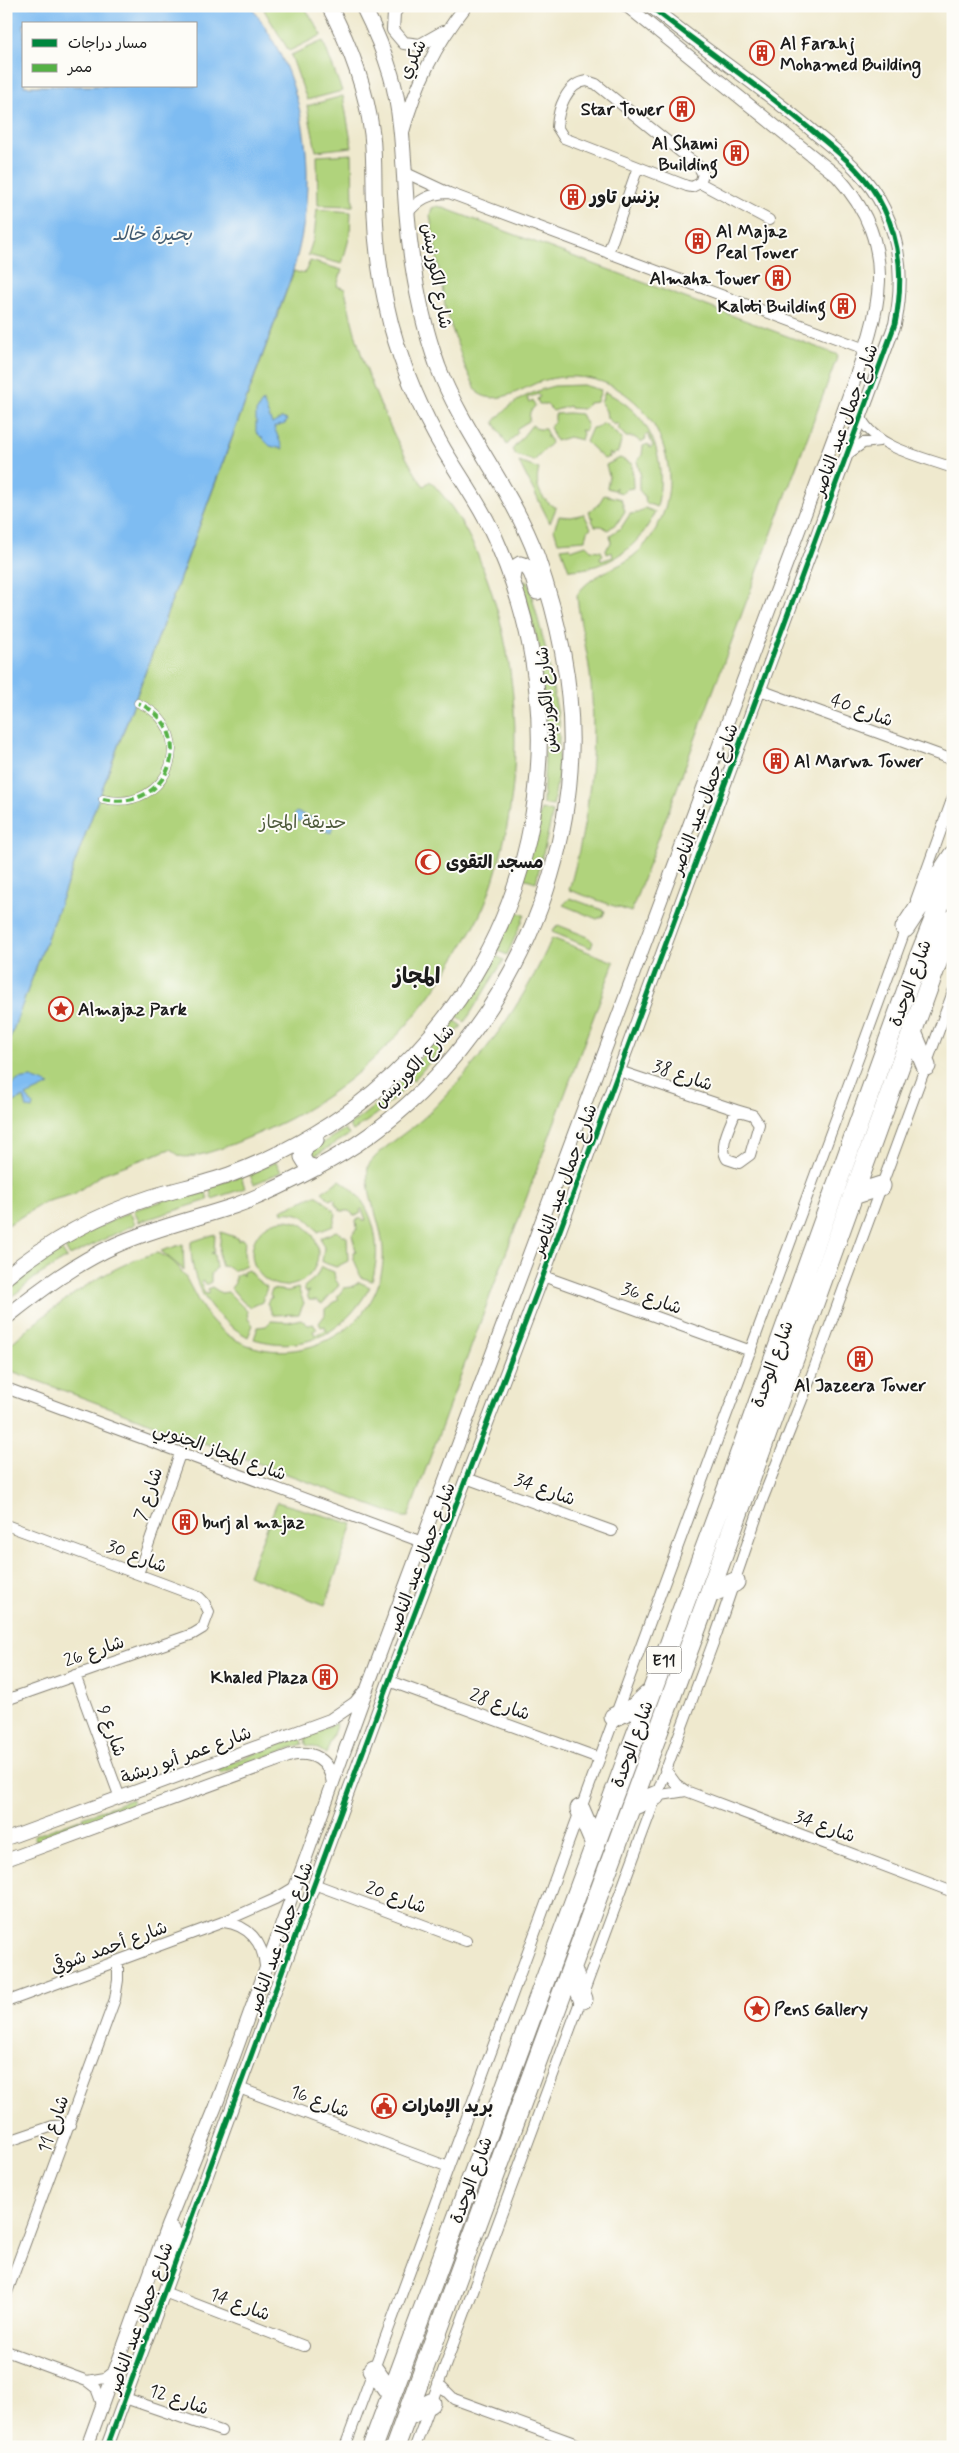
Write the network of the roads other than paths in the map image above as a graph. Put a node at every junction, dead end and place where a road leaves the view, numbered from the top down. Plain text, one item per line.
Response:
1 (329, 6) edge
2 (362, 6) edge
3 (399, 6) edge
4 (466, 6) edge
5 (627, 6) edge
6 (650, 6) edge
7 (662, 6) edge
8 (673, 24) junction
9 (446, 30) junction
10 (741, 99) junction
11 (793, 114) junction
12 (402, 134) junction
13 (638, 167) junction
14 (404, 172) junction
15 (700, 183) junction
16 (449, 193) junction
17 (407, 214) junction
18 (769, 220) dead end
19 (608, 252) junction
20 (865, 349) junction
21 (861, 418) junction
22 (839, 423) junction
23 (879, 441) junction
24 (849, 453) junction
25 (953, 468) edge
26 (842, 471) junction
27 (801, 522) junction
28 (512, 579) junction
29 (800, 581) junction
30 (554, 614) junction
31 (760, 690) junction
32 (138, 704) dead end
33 (953, 760) edge
34 (953, 797) edge
35 (103, 799) dead end
36 (953, 855) edge
37 (953, 872) edge
38 (953, 919) edge
39 (906, 928) junction
40 (953, 992) edge
41 (912, 1032) junction
42 (926, 1066) junction
43 (619, 1071) junction
44 (736, 1110) junction
45 (342, 1117) junction
46 (317, 1168) junction
47 (881, 1186) junction
48 (853, 1195) junction
49 (543, 1276) junction
50 (6, 1277) edge
51 (507, 1315) junction
52 (6, 1317) edge
53 (751, 1351) junction
54 (508, 1369) junction
55 (6, 1388) edge
56 (464, 1429) junction
57 (180, 1454) junction
58 (466, 1478) junction
59 (6, 1525) edge
60 (612, 1531) dead end
61 (422, 1542) junction
62 (138, 1574) junction
63 (735, 1582) junction
64 (709, 1594) junction
65 (193, 1634) joint
66 (74, 1676) junction
67 (389, 1681) junction
68 (368, 1686) junction
69 (652, 1692) junction
70 (6, 1700) edge
71 (614, 1717) junction
72 (599, 1758) junction
73 (204, 1767) junction
74 (665, 1769) junction
75 (333, 1784) junction
76 (686, 1791) junction
77 (655, 1796) junction
78 (120, 1798) junction
79 (632, 1806) junction
80 (150, 1807) junction
81 (580, 1809) junction
82 (6, 1839) edge
83 (595, 1844) junction
84 (6, 1860) edge
85 (314, 1884) junction
86 (294, 1887) junction
87 (953, 1892) edge
88 (223, 1922) junction
89 (466, 1941) dead end
90 (118, 1960) junction
91 (265, 1966) junction
92 (572, 1969) junction
93 (583, 1999) junction
94 (6, 2002) edge
95 (239, 2088) junction
96 (216, 2106) junction
97 (70, 2125) junction
98 (6, 2142) edge
99 (213, 2162) junction
100 (446, 2166) junction
101 (167, 2226) junction
102 (172, 2272) junction
103 (164, 2292) junction
104 (6, 2295) edge
105 (304, 2346) dead end
106 (6, 2351) edge
107 (373, 2369) junction
108 (115, 2370) junction
109 (87, 2382) junction
110 (438, 2383) junction
111 (392, 2394) junction
112 (125, 2398) junction
113 (454, 2398) junction
114 (431, 2403) junction
115 (102, 2404) junction
116 (406, 2417) junction
117 (221, 2431) dead end
118 (87, 2447) edge
119 (107, 2447) edge
120 (345, 2447) edge
121 (372, 2447) edge
122 (395, 2447) edge
123 (415, 2447) edge
124 (586, 2447) edge

1 - 28 main road, شارع الكورنيش
2 - 12 main road, شارع الكورنيش
3 - 9 street
4 - 9 street, شكري
5 - 10 street, شارع جمال عبد الناصر
6 - 8 street, شارع جمال عبد الناصر
7 - 8 street
8 - 11 street, شارع جمال عبد الناصر
9 - 12 street, شكري
10 - 11 street
10 - 20 street, شارع جمال عبد الناصر
11 - 21 street, شارع جمال عبد الناصر
12 - 14 main road, شارع الكورنيش
13 - 15 street
13 - 15 street
13 - 19 street
14 - 16 street
14 - 17 main road, شارع الكورنيش
15 - 18 street
16 - 17 street
16 - 19 street
17 - 30 main road, شارع الكورنيش
19 - 20 street
20 - 22 street, شارع جمال عبد الناصر
21 - 23 street
21 - 24 street, شارع جمال عبد الناصر
22 - 26 street
22 - 27 street, شارع جمال عبد الناصر
23 - 24 street
23 - 25 street
24 - 26 street, شارع جمال عبد الناصر
26 - 29 street, شارع جمال عبد الناصر
27 - 29 street
27 - 51 street, شارع جمال عبد الناصر
28 - 30 main road
28 - 45 main road, شارع الكورنيش
29 - 31 street, شارع جمال عبد الناصر
30 - 46 main road, شارع الكورنيش
31 - 33 street, شارع 40
31 - 43 street, شارع جمال عبد الناصر
32 - 35 street
34 - 39 street
36 - 39 highway
37 - 69 highway, شارع الوحدة / E11
38 - 41 highway, شارع الوحدة / E11
39 - 53 street
40 - 42 street
41 - 42 highway
41 - 48 highway, شارع الوحدة / E11
42 - 47 street
43 - 44 street, شارع 38
43 - 49 street, شارع جمال عبد الناصر
44 - 44 street, شارع 38
45 - 46 main road
45 - 50 main road, شارع الكورنيش
46 - 52 main road, شارع الكورنيش
47 - 48 highway
47 - 63 street
48 - 64 highway, شارع الوحدة / E11
49 - 53 street, شارع 36
49 - 54 street, شارع جمال عبد الناصر
51 - 54 street
51 - 56 street, شارع جمال عبد الناصر
53 - 71 street
54 - 58 street, شارع جمال عبد الناصر
55 - 57 street, شارع المجاز الجنوبي
56 - 58 street
56 - 61 street, شارع جمال عبد الناصر
57 - 61 street, شارع المجاز الجنوبي
57 - 62 street, شارع 7
58 - 60 street, شارع 34
58 - 67 street, شارع جمال عبد الناصر
59 - 62 street, شارع 30
61 - 68 street, شارع جمال عبد الناصر
62 - 65 street, شارع 30
63 - 64 highway
63 - 74 street
64 - 79 highway, شارع الوحدة / E11
65 - 66 street, شارع 26
66 - 70 street, شارع 26
66 - 78 street, شارع 9
67 - 72 street, شارع 28
67 - 85 street, شارع جمال عبد الناصر
68 - 73 street, شارع عمر أبو ريشة
68 - 75 street, شارع جمال عبد الناصر
69 - 71 highway
69 - 83 highway, شارع الوحدة / E11
71 - 72 street
72 - 81 street
73 - 78 street, شارع عمر أبو ريشة
73 - 80 street
74 - 76 street, شارع 34
74 - 77 street
75 - 80 street, شارع عمر أبو ريشة
75 - 86 street, شارع جمال عبد الناصر
76 - 77 street, شارع 34
76 - 87 street, شارع 34
77 - 79 highway
77 - 93 street
78 - 82 street, شارع عمر أبو ريشة
79 - 92 highway, شارع الوحدة / E11
80 - 84 street, شارع عمر أبو ريشة
81 - 83 highway
81 - 100 street
83 - 111 highway, شارع الوحدة / E11
85 - 89 street, شارع 20
85 - 95 street, شارع جمال عبد الناصر
86 - 88 street, شارع أحمد شوقي
86 - 91 street, شارع جمال عبد الناصر
88 - 90 street, شارع أحمد شوقي
88 - 91 street
90 - 94 street, شارع أحمد شوقي
90 - 97 street, شارع 11
91 - 96 street, شارع جمال عبد الناصر
92 - 93 highway
92 - 116 highway, شارع الوحدة / E11
93 - 110 street
95 - 99 street, شارع جمال عبد الناصر
95 - 100 street, شارع 16
96 - 99 street
96 - 101 street, شارع جمال عبد الناصر
97 - 98 street
97 - 104 street, شارع 11
99 - 102 street, شارع جمال عبد الناصر
100 - 107 street
101 - 102 street
101 - 108 street, شارع جمال عبد الناصر
102 - 103 street, شارع جمال عبد الناصر
103 - 105 street, شارع 14
103 - 112 street, شارع جمال عبد الناصر
106 - 109 street
107 - 111 highway
107 - 120 street
108 - 109 street
108 - 115 street, شارع جمال عبد الناصر
109 - 115 street
110 - 113 street
110 - 114 street
111 - 121 highway, شارع الوحدة / E11
112 - 117 street, شارع 12
112 - 119 street, شارع جمال عبد الناصر
113 - 114 street
113 - 124 street
114 - 116 highway
114 - 123 street
115 - 118 street, شارع جمال عبد الناصر
116 - 122 highway, شارع الوحدة / E11

